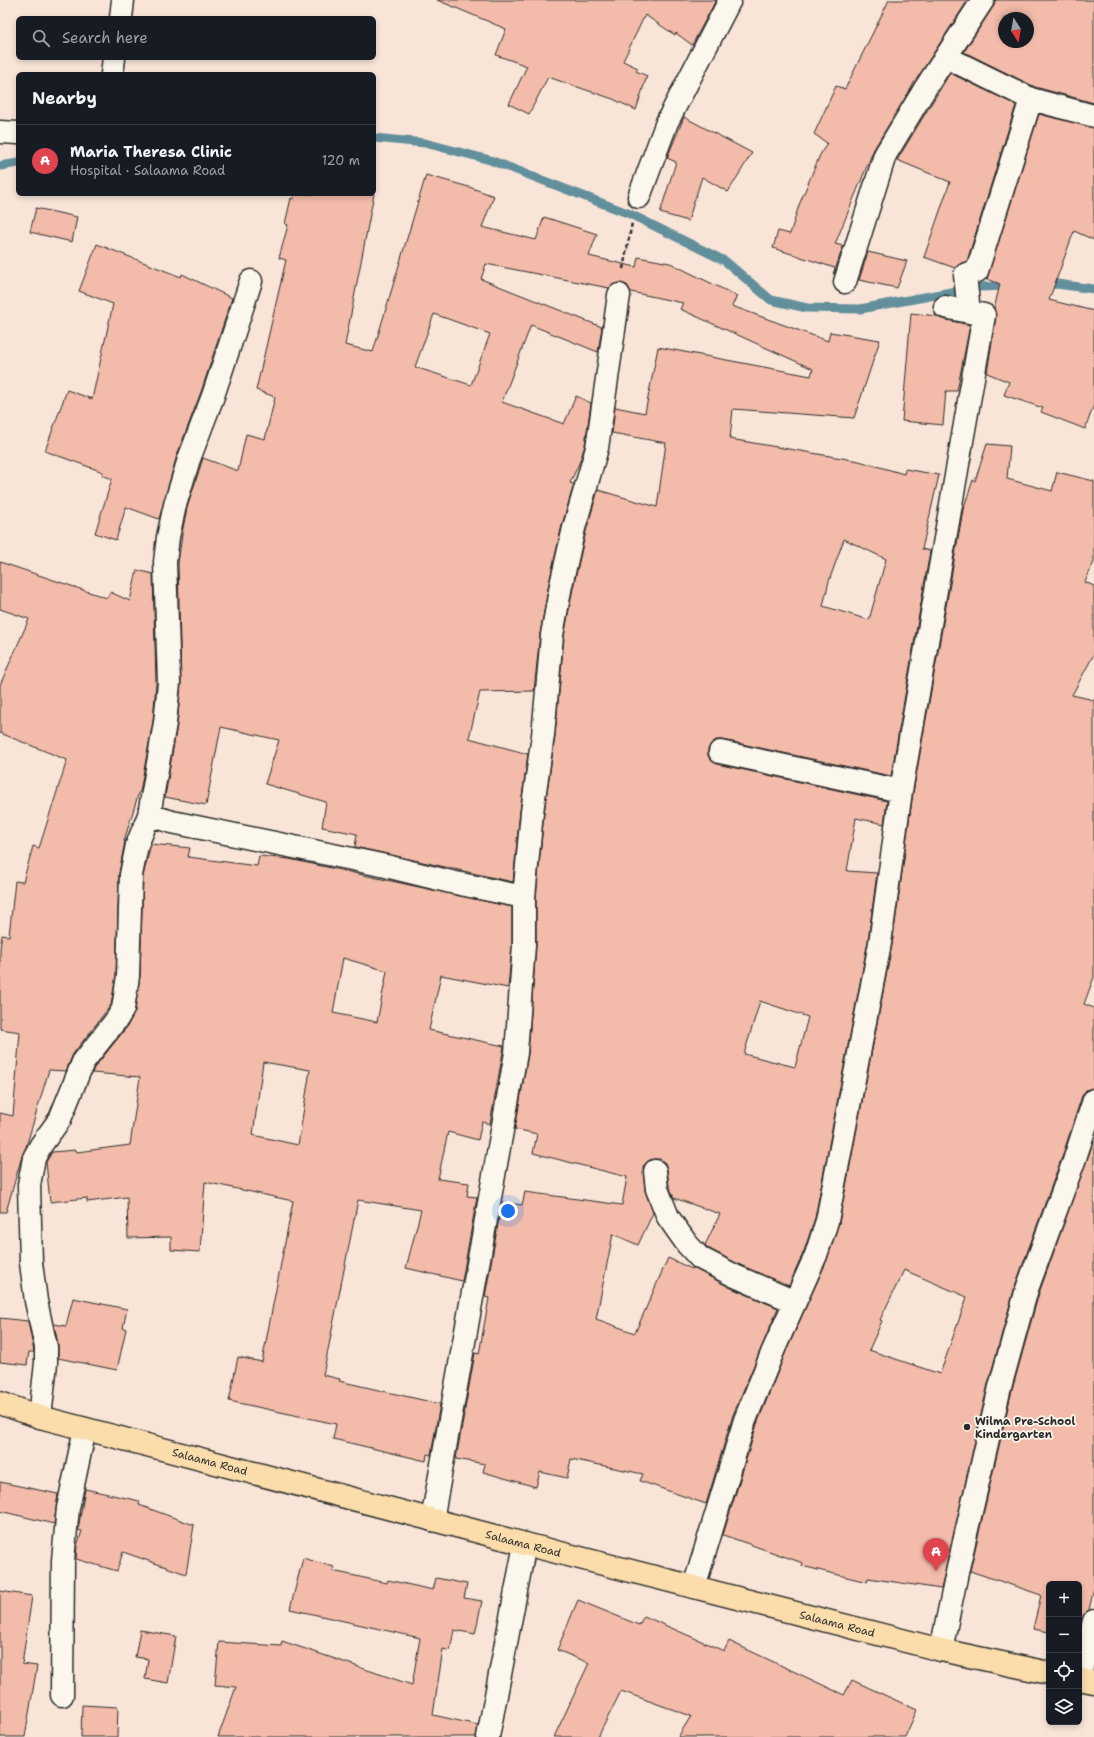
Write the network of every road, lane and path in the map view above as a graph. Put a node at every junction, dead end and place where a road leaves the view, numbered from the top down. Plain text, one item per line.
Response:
1 (123, 0) edge
2 (730, 0) edge
3 (983, 0) edge
4 (121, 16) edge
5 (946, 57) junction
6 (114, 60) edge
7 (112, 72) edge
8 (1031, 99) junction
9 (1094, 116) edge
10 (0, 132) edge
11 (16, 133) edge
12 (639, 197) dead end
13 (628, 237) dead end
14 (251, 281) dead end
15 (845, 282) dead end
16 (619, 295) joint
17 (967, 298) junction
18 (945, 307) dead end
19 (720, 752) dead end
20 (901, 791) junction
21 (149, 815) junction
22 (524, 897) junction
23 (1094, 1100) edge
24 (655, 1171) dead end
25 (795, 1302) junction
26 (0, 1402) edge
27 (40, 1417) junction
28 (85, 1429) junction
29 (432, 1520) junction
30 (525, 1544) junction
31 (694, 1587) junction
32 (1094, 1621) edge
33 (941, 1650) junction
34 (1082, 1667) edge
35 (1046, 1672) edge
36 (1082, 1680) edge
37 (1094, 1682) edge
38 (62, 1695) dead end
39 (488, 1737) edge

1 - 4 street
2 - 12 street
3 - 5 street
5 - 8 street
5 - 15 street
6 - 7 street
8 - 9 street
8 - 17 street
10 - 11 street
13 - 16 path
14 - 21 street
16 - 22 street
17 - 18 street
17 - 20 street
19 - 20 street
20 - 25 street
21 - 22 street
21 - 27 street
22 - 29 street
23 - 33 street
24 - 25 street
25 - 31 street
26 - 27 main road, Salaama Road
27 - 28 main road, Salaama Road
28 - 29 main road, Salaama Road
28 - 38 street
29 - 30 main road, Salaama Road
30 - 31 main road, Salaama Road
30 - 39 street
31 - 33 main road, Salaama Road
32 - 34 street
33 - 35 main road, Salaama Road
36 - 37 main road

